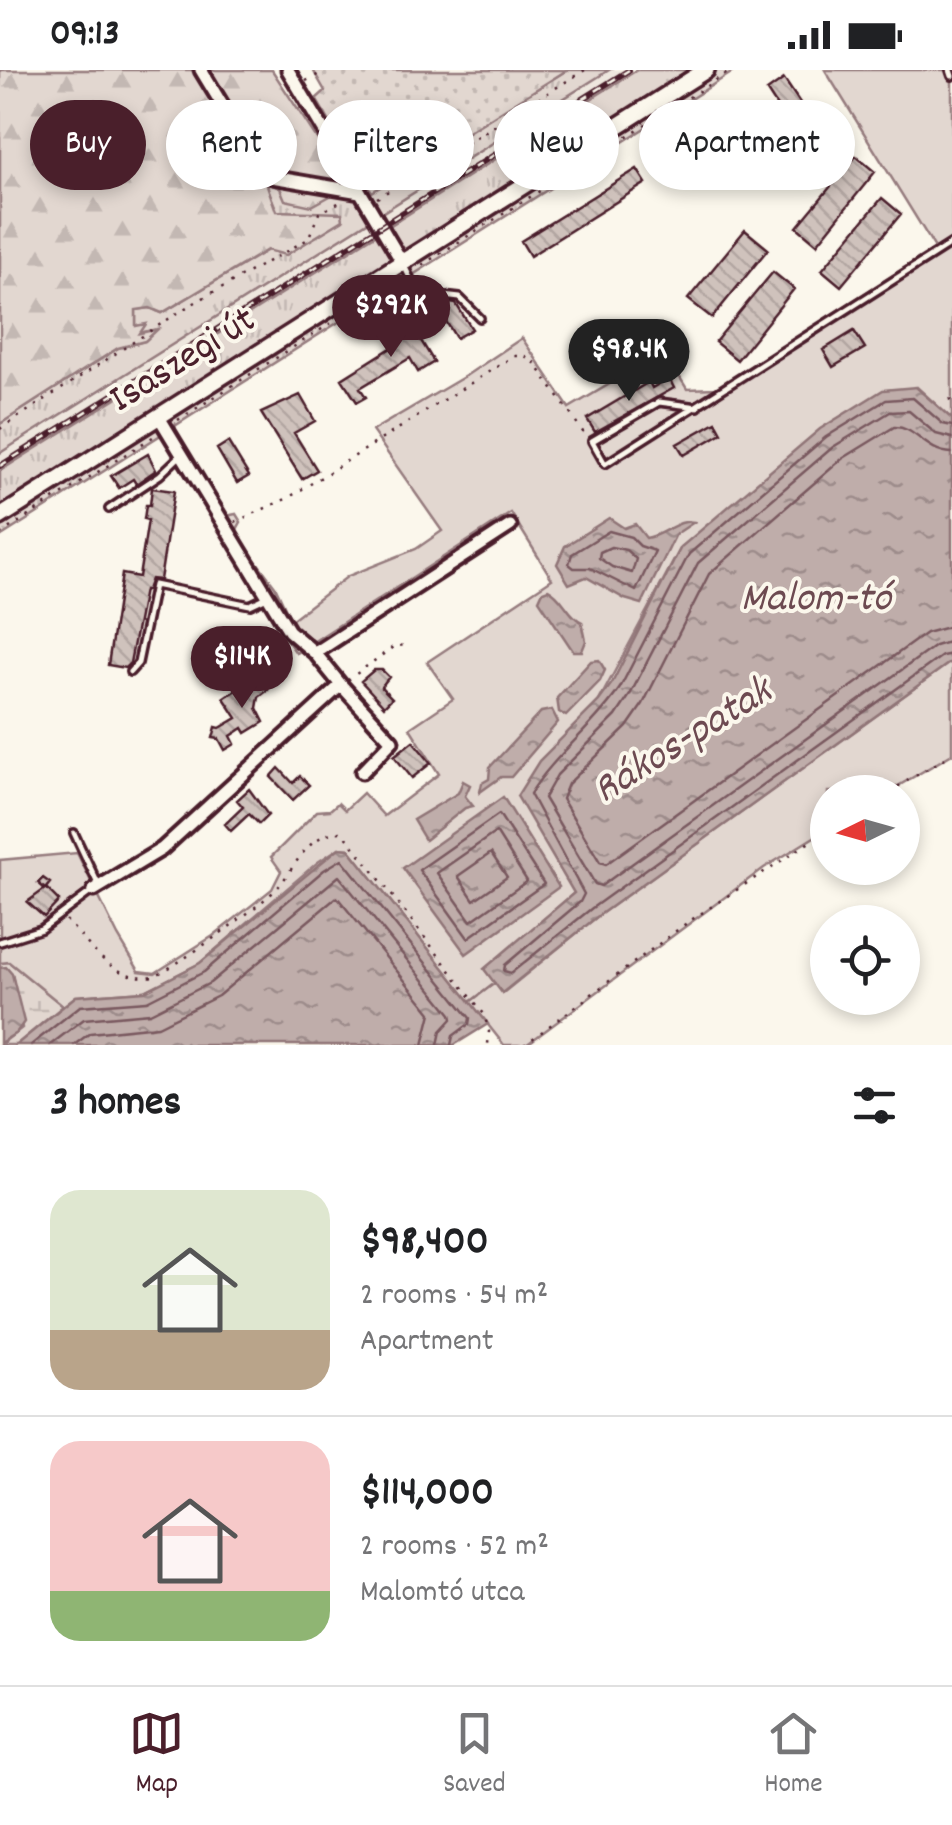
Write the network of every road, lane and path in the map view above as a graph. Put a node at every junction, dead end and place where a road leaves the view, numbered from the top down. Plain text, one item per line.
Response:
1 (201, 70) edge
2 (288, 70) edge
3 (327, 70) edge
4 (585, 70) edge
5 (706, 70) edge
6 (732, 70) edge
7 (297, 86) junction
8 (364, 198) junction
9 (952, 243) edge
10 (405, 267) junction
11 (387, 284) dead end
12 (417, 292) junction
13 (480, 318) dead end
14 (387, 324) dead end
15 (698, 407) junction
16 (162, 422) junction
17 (0, 429) edge
18 (596, 448) junction
19 (181, 454) junction
20 (160, 474) junction
21 (159, 488) dead end
22 (109, 508) dead end
23 (0, 517) edge
24 (239, 519) dead end
25 (510, 526) dead end
26 (0, 534) edge
27 (270, 596) junction
28 (410, 644) dead end
29 (314, 653) junction
30 (130, 672) dead end
31 (341, 685) junction
32 (952, 754) edge
33 (362, 772) dead end
34 (917, 775) edge
35 (74, 833) dead end
36 (810, 842) edge
37 (97, 888) junction
38 (60, 913) junction
39 (0, 942) edge
40 (488, 1045) edge
41 (524, 1045) edge

1 - 8 street
2 - 7 street
3 - 7 path
4 - 8 path
5 - 10 main road, Isaszegi út
6 - 10 path
7 - 8 street
8 - 10 street
8 - 17 path
9 - 15 lane
10 - 12 lane
10 - 16 main road, Isaszegi út
11 - 16 path
12 - 13 lane
12 - 14 lane
15 - 18 lane
15 - 18 lane
16 - 19 street
16 - 23 main road, Isaszegi út
16 - 26 path
18 - 24 path
19 - 20 lane
19 - 27 street
20 - 21 lane
20 - 22 lane
25 - 29 street
27 - 29 street
27 - 30 lane
28 - 31 path
29 - 31 street
31 - 33 street
31 - 37 street
32 - 34 path
35 - 37 lane
36 - 41 path
37 - 38 lane
38 - 39 lane
38 - 40 path

